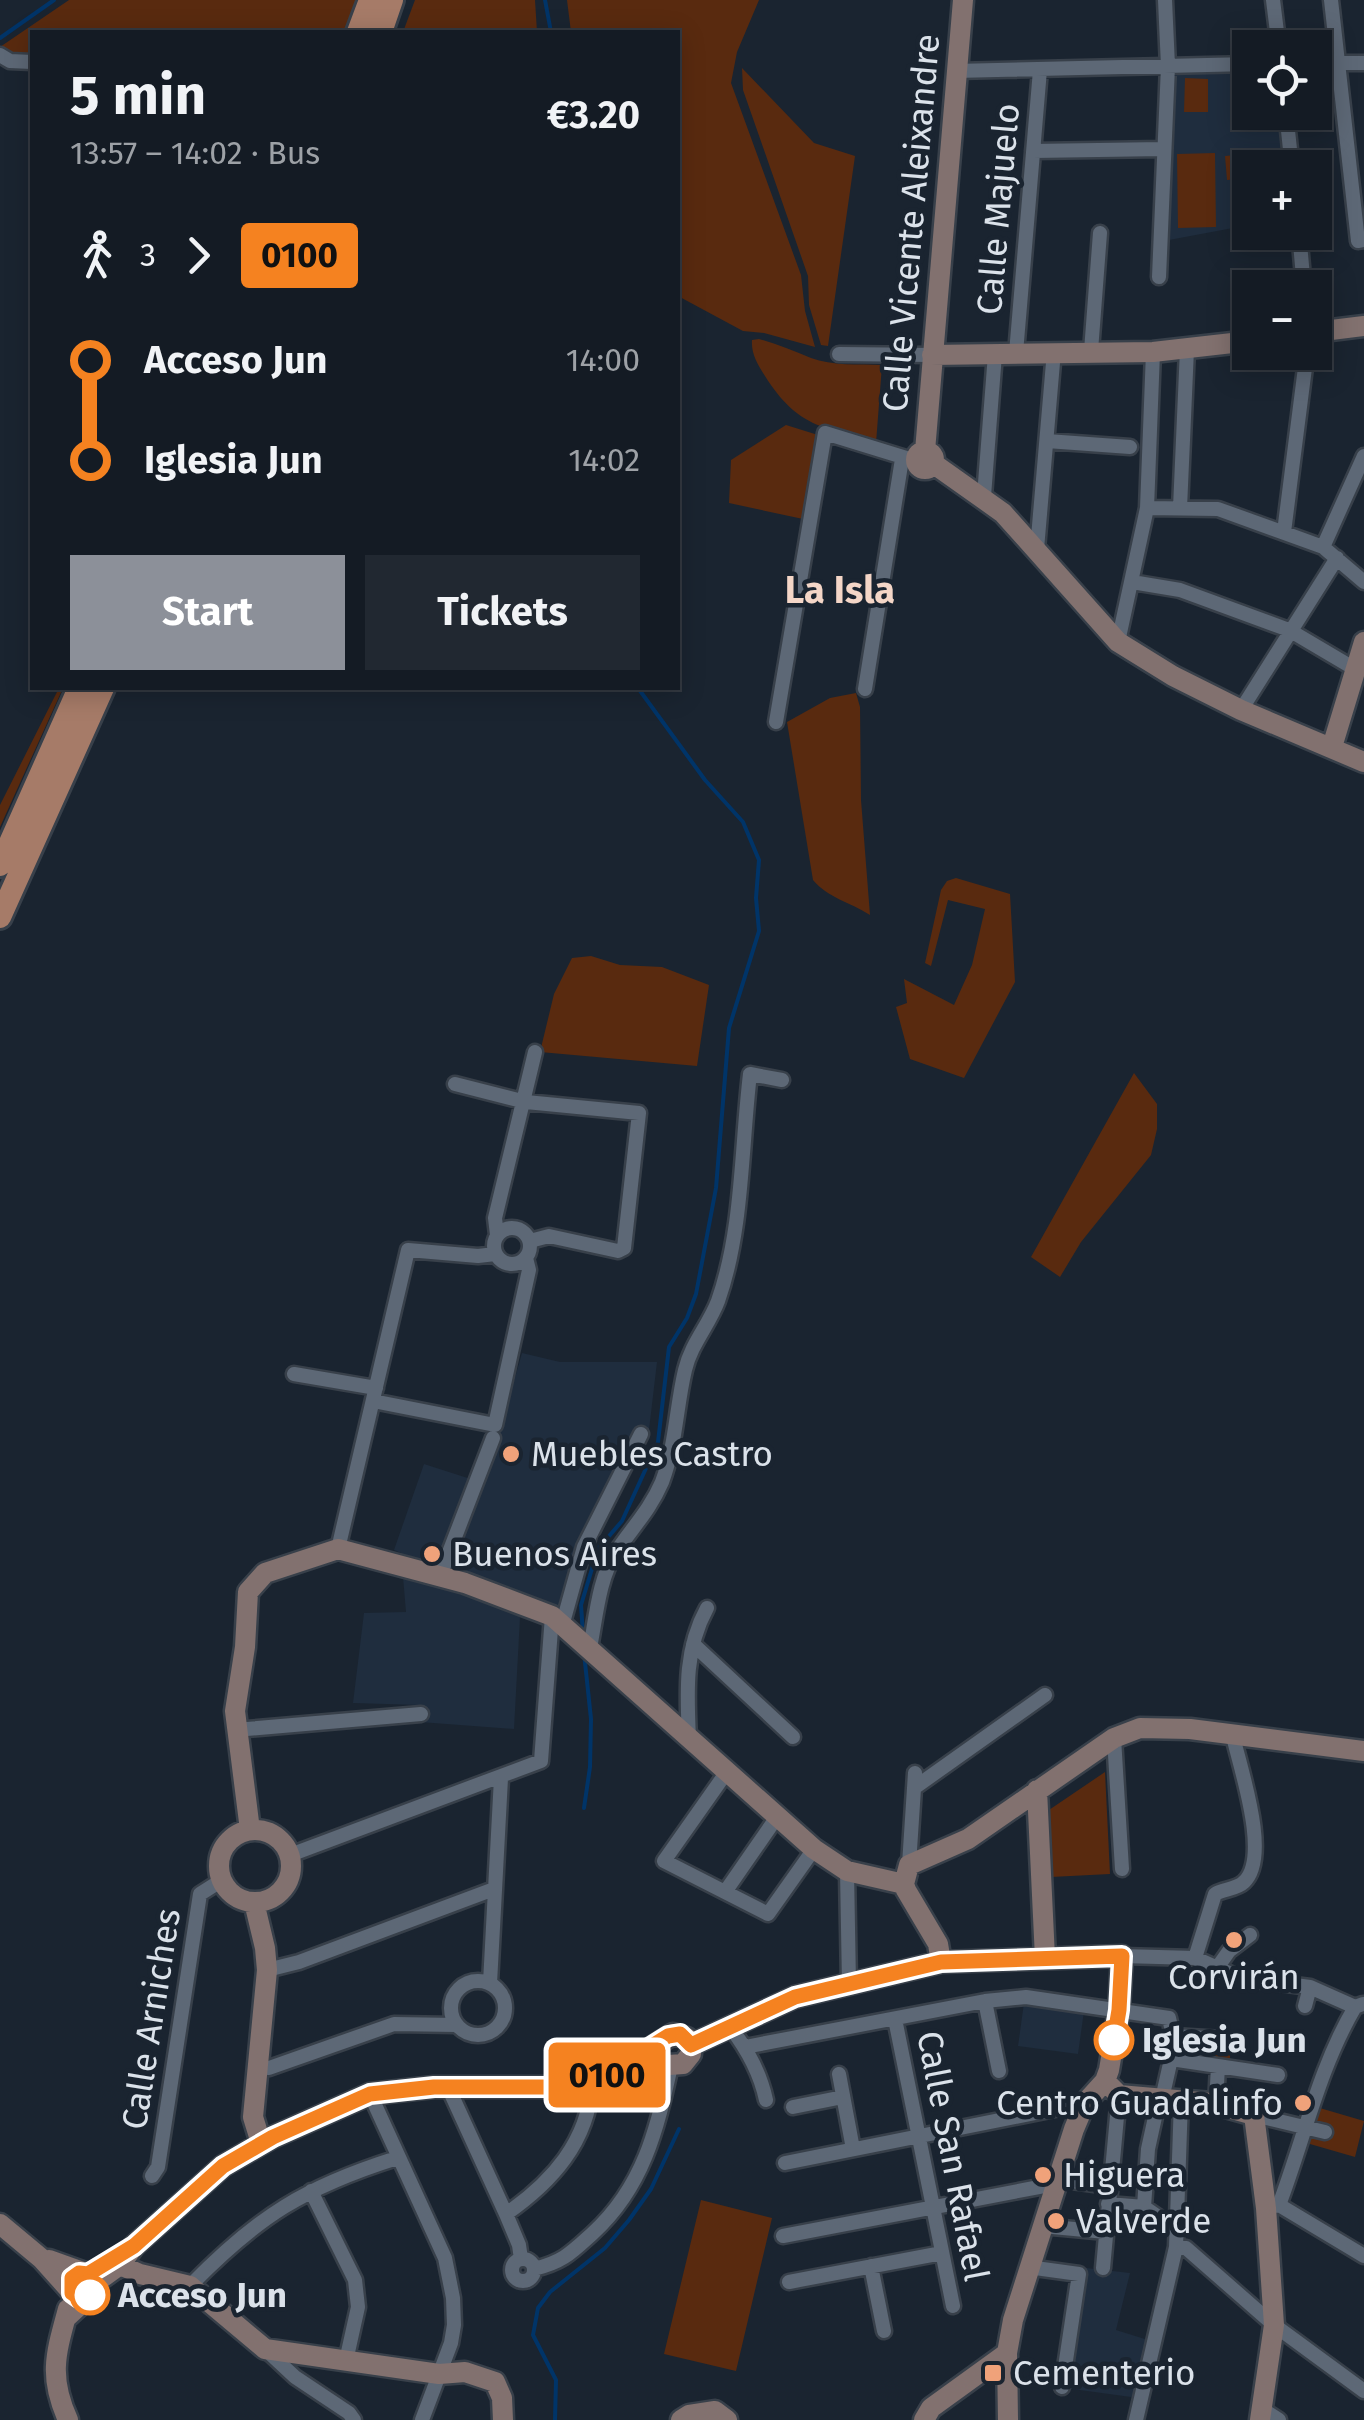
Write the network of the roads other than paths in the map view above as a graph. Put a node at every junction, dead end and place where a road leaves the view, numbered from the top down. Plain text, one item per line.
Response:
1 (370, 0) edge
2 (392, 0) edge
3 (962, 0) edge
4 (1164, 0) edge
5 (1273, 0) edge
6 (1280, 0) edge
7 (1327, 0) edge
8 (359, 30) edge
9 (382, 30) edge
10 (1279, 30) edge
11 (1281, 30) edge
12 (1329, 30) edge
13 (0, 56) edge
14 (30, 62) edge
15 (1332, 62) edge
16 (1339, 63) junction
17 (1364, 63) edge
18 (1232, 64) edge
19 (1168, 66) junction
20 (1040, 70) junction
21 (956, 71) junction
22 (1163, 149) junction
23 (1033, 151) junction
24 (1100, 234) dead end
25 (1364, 240) edge
26 (1159, 277) dead end
27 (1364, 326) edge
28 (1332, 330) edge
29 (1232, 343) edge
30 (1187, 349) junction
31 (1054, 351) junction
32 (1092, 351) junction
33 (1153, 352) junction
34 (839, 354) dead end
35 (1006, 354) junction
36 (932, 355) junction
37 (1304, 370) edge
38 (1047, 441) junction
39 (1130, 447) dead end
40 (1364, 456) edge
41 (919, 458) junction
42 (984, 496) junction
43 (1147, 508) junction
44 (1180, 508) junction
45 (1284, 532) junction
46 (1323, 547) junction
47 (1036, 549) junction
48 (1337, 558) junction
49 (1132, 582) junction
50 (1364, 582) edge
51 (1289, 630) junction
52 (1118, 642) junction
53 (1364, 642) edge
54 (1356, 669) junction
55 (865, 689) dead end
56 (79, 690) edge
57 (102, 690) edge
58 (1242, 710) junction
59 (776, 722) dead end
60 (1332, 747) junction
61 (1364, 762) edge
62 (0, 865) edge
63 (0, 917) edge
64 (535, 1052) dead end
65 (782, 1080) dead end
66 (455, 1084) dead end
67 (526, 1102) junction
68 (496, 1235) junction
69 (530, 1241) junction
70 (495, 1254) junction
71 (526, 1258) junction
72 (294, 1374) dead end
73 (374, 1394) junction
74 (640, 1434) dead end
75 (493, 1438) dead end
76 (338, 1549) junction
77 (440, 1576) junction
78 (706, 1608) dead end
79 (557, 1621) junction
80 (694, 1644) junction
81 (590, 1648) junction
82 (1046, 1696) dead end
83 (420, 1714) dead end
84 (235, 1730) junction
85 (1233, 1736) junction
86 (794, 1737) dead end
87 (1114, 1738) junction
88 (688, 1739) junction
89 (1364, 1751) edge
90 (726, 1773) junction
91 (501, 1778) junction
92 (1037, 1790) junction
93 (777, 1817) junction
94 (250, 1830) junction
95 (814, 1848) junction
96 (290, 1855) junction
97 (847, 1870) junction
98 (1122, 1870) dead end
99 (906, 1874) junction
100 (222, 1880) junction
101 (494, 1889) junction
102 (725, 1892) junction
103 (261, 1901) junction
104 (1250, 1935) dead end
105 (1122, 1956) junction
106 (1045, 1958) junction
107 (1195, 1958) junction
108 (941, 1962) junction
109 (1217, 1968) junction
110 (272, 1969) junction
111 (490, 1983) junction
112 (849, 1984) junction
113 (1310, 1986) junction
114 (985, 2001) junction
115 (1305, 2006) dead end
116 (1358, 2009) edge
117 (1119, 2010) junction
118 (895, 2019) junction
119 (456, 2026) junction
120 (730, 2027) junction
121 (1173, 2036) junction
122 (1239, 2040) dead end
123 (661, 2042) junction
124 (691, 2045) junction
125 (745, 2046) junction
126 (1171, 2058) junction
127 (670, 2065) junction
128 (1218, 2066) junction
129 (264, 2068) junction
130 (999, 2071) dead end
131 (838, 2074) dead end
132 (1278, 2075) dead end
133 (592, 2084) junction
134 (448, 2087) junction
135 (1112, 2088) junction
136 (370, 2094) junction
137 (843, 2098) junction
138 (1167, 2099) junction
139 (766, 2100) dead end
140 (1085, 2103) junction
141 (1216, 2104) junction
142 (794, 2107) dead end
143 (1254, 2115) junction
144 (1307, 2128) junction
145 (1325, 2132) dead end
146 (918, 2136) junction
147 (267, 2140) junction
148 (853, 2149) junction
149 (398, 2158) junction
150 (785, 2163) dead end
151 (152, 2176) dead end
152 (1056, 2182) junction
153 (1110, 2186) junction
154 (311, 2190) junction
155 (1108, 2204) junction
156 (1273, 2206) junction
157 (933, 2208) junction
158 (1144, 2208) junction
159 (506, 2214) junction
160 (1177, 2225) junction
161 (1042, 2226) junction
162 (2, 2230) edge
163 (1106, 2232) junction
164 (783, 2236) dead end
165 (134, 2246) junction
166 (1176, 2247) junction
167 (942, 2253) junction
168 (1364, 2256) edge
169 (120, 2264) junction
170 (871, 2266) junction
171 (1028, 2266) junction
172 (1103, 2268) dead end
173 (789, 2282) dead end
174 (82, 2285) junction
175 (190, 2286) junction
176 (953, 2306) dead end
177 (1274, 2325) junction
178 (884, 2331) dead end
179 (265, 2349) junction
180 (1007, 2353) junction
181 (346, 2361) junction
182 (438, 2374) junction
183 (1062, 2387) dead end
184 (1364, 2391) edge
185 (1267, 2416) edge
186 (68, 2420) edge
187 (354, 2420) edge
188 (422, 2420) edge
189 (503, 2420) edge
190 (681, 2420) edge
191 (727, 2420) edge
192 (924, 2420) edge
193 (1008, 2420) edge
194 (1136, 2420) edge

1 - 8 main road
2 - 9 main road
3 - 21 street, Calle Vicente Aleixandre
4 - 19 street
5 - 10 street
6 - 11 street
7 - 12 street
7 - 16 street
13 - 14 street
15 - 16 street
16 - 17 street
16 - 25 street
18 - 19 street
19 - 20 street
19 - 22 street
20 - 21 street
20 - 23 street, Calle Majuelo
21 - 36 street, Calle Vicente Aleixandre
22 - 23 street
22 - 26 street
23 - 35 street, Calle Majuelo
24 - 32 street
27 - 28 street
29 - 30 street
30 - 33 street
30 - 44 street
31 - 32 street
31 - 35 street
31 - 38 street
32 - 33 street
33 - 43 street
34 - 36 street
35 - 36 street
35 - 42 street, Calle Majuelo
36 - 41 street, Calle Vicente Aleixandre
37 - 45 street
38 - 39 street
38 - 47 street
40 - 46 street
41 - 42 street
41 - 55 street
41 - 59 street
42 - 47 street
43 - 44 street
43 - 49 street
44 - 45 street
45 - 46 street
46 - 48 street
47 - 52 street
48 - 50 street
48 - 51 street
49 - 51 street
49 - 52 street
51 - 54 street
51 - 58 street
52 - 58 street
53 - 54 street
54 - 60 street
56 - 62 main road
57 - 63 main road
58 - 60 street
60 - 61 street
64 - 67 street
65 - 81 street
66 - 67 street
67 - 68 street
67 - 69 street
68 - 69 street
68 - 70 street
69 - 71 street
70 - 71 street
70 - 73 street
71 - 73 street
72 - 73 street
73 - 76 street
74 - 79 street
75 - 77 street
76 - 77 street
76 - 84 street
77 - 79 street
78 - 80 street
79 - 81 street
79 - 91 street
80 - 86 street
80 - 88 street
81 - 88 street
82 - 99 street
83 - 84 street
84 - 94 street
85 - 87 street
85 - 89 street
85 - 107 street
87 - 92 street
87 - 98 street
88 - 90 street
90 - 93 street
90 - 102 street
91 - 96 street
91 - 101 street
92 - 99 street
92 - 106 street
93 - 95 street
93 - 102 street
94 - 96 street
94 - 100 street
95 - 97 street
95 - 102 street
96 - 103 street
97 - 99 street
97 - 112 street
99 - 108 street
100 - 103 street
100 - 151 street, Calle Arniches
101 - 110 street
101 - 111 street
103 - 110 street
104 - 109 street
105 - 106 street
105 - 107 street
105 - 117 street
106 - 108 street
107 - 109 street
108 - 112 street
109 - 113 street
110 - 129 street
111 - 119 street
111 - 119 street
112 - 120 street
113 - 115 street
113 - 116 street
114 - 117 street
114 - 118 street
114 - 130 street
116 - 144 street
117 - 121 street
117 - 135 street
118 - 125 street
118 - 146 street, Calle San Rafael
119 - 129 street
120 - 124 street
120 - 125 street
121 - 122 street
121 - 126 street
123 - 124 street
123 - 127 street
123 - 133 street
124 - 127 street
125 - 139 street
126 - 128 street
126 - 138 street
127 - 133 street
127 - 159 street
128 - 132 street
128 - 141 street
129 - 147 street
131 - 137 street
133 - 134 street
133 - 159 street
134 - 136 street
134 - 159 street
135 - 138 street
135 - 140 street
135 - 153 street
136 - 147 street
136 - 149 street
137 - 142 street
137 - 148 street
138 - 141 street
138 - 158 street
138 - 160 street
140 - 146 street
140 - 152 street
141 - 143 street
143 - 144 street
143 - 156 street
144 - 145 street
144 - 156 street
146 - 148 street
146 - 157 street, Calle San Rafael
147 - 165 street
148 - 150 street
149 - 154 street
149 - 182 street
152 - 153 street
152 - 157 street
152 - 161 street
153 - 155 street
154 - 175 street
154 - 181 street
155 - 158 street
155 - 163 street
156 - 168 street
156 - 177 street
157 - 164 street
157 - 167 street, Calle San Rafael
158 - 160 street
160 - 166 street
161 - 163 street
161 - 171 street
162 - 174 street
163 - 172 street
165 - 169 street
165 - 174 street
166 - 177 street
166 - 194 street
167 - 170 street
167 - 176 street, Calle San Rafael
169 - 174 street
169 - 175 street
170 - 173 street
170 - 178 street
171 - 180 street
171 - 183 street
174 - 186 street
175 - 179 street
177 - 184 street
177 - 185 street
179 - 181 street
179 - 187 street
180 - 192 street
180 - 193 street
181 - 182 street
182 - 188 street
182 - 189 street
190 - 191 street

